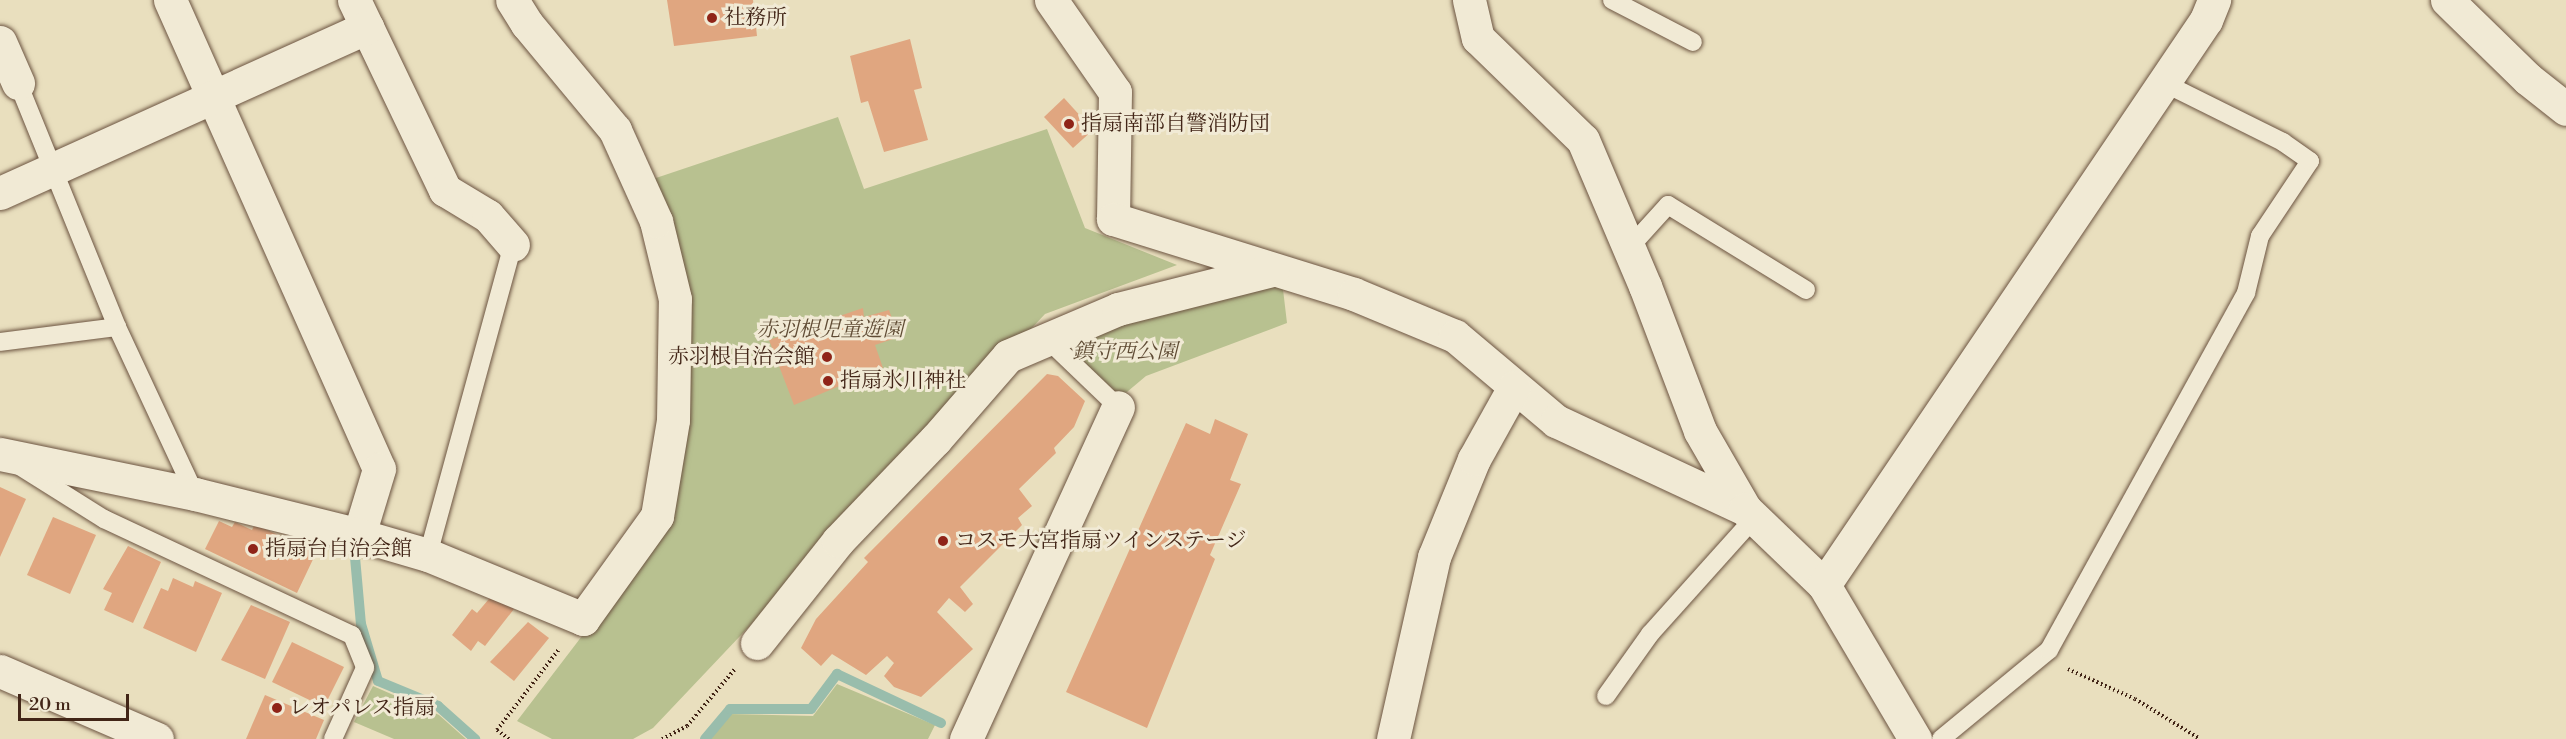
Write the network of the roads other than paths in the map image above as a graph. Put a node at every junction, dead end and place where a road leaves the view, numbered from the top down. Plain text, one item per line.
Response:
1 (170, 0) edge
2 (512, 0) edge
3 (1051, 0) edge
4 (1468, 0) edge
5 (1612, 0) edge
6 (2214, 0) edge
7 (2447, 0) edge
8 (360, 13) edge
9 (0, 42) edge
10 (1693, 42) dead end
11 (2162, 82) junction
12 (18, 84) joint
13 (215, 96) junction
14 (2566, 109) edge
15 (55, 168) junction
16 (0, 193) edge
17 (513, 245) joint
18 (1629, 248) junction
19 (1272, 270) junction
20 (1806, 290) dead end
21 (117, 327) junction
22 (1047, 339) junction
23 (0, 342) edge
24 (1514, 387) junction
25 (1118, 407) joint
26 (1, 454) edge
27 (195, 494) junction
28 (1750, 514) junction
29 (359, 534) junction
30 (428, 555) junction
31 (1824, 585) junction
32 (757, 643) road end
33 (0, 671) edge
34 (1606, 696) dead end
35 (158, 739) edge
36 (333, 739) edge
37 (966, 739) edge
38 (1393, 739) edge
39 (1915, 739) edge
40 (1941, 739) edge

1 - 13 street
2 - 30 street
3 - 19 street
4 - 18 street
5 - 10 lane
6 - 11 street
7 - 14 street
8 - 13 street
8 - 17 street
9 - 12 street
11 - 31 street
11 - 40 lane
12 - 15 lane
13 - 15 street
13 - 29 street
15 - 16 street
15 - 21 lane
17 - 30 lane
18 - 20 lane
18 - 28 street
19 - 22 street
19 - 24 street
21 - 23 lane
21 - 27 lane
22 - 25 lane
22 - 32 street
24 - 28 street
24 - 38 street
25 - 37 street
26 - 27 street
26 - 36 lane
27 - 29 street
28 - 31 street
28 - 34 lane
29 - 30 street
31 - 39 street
33 - 35 street

